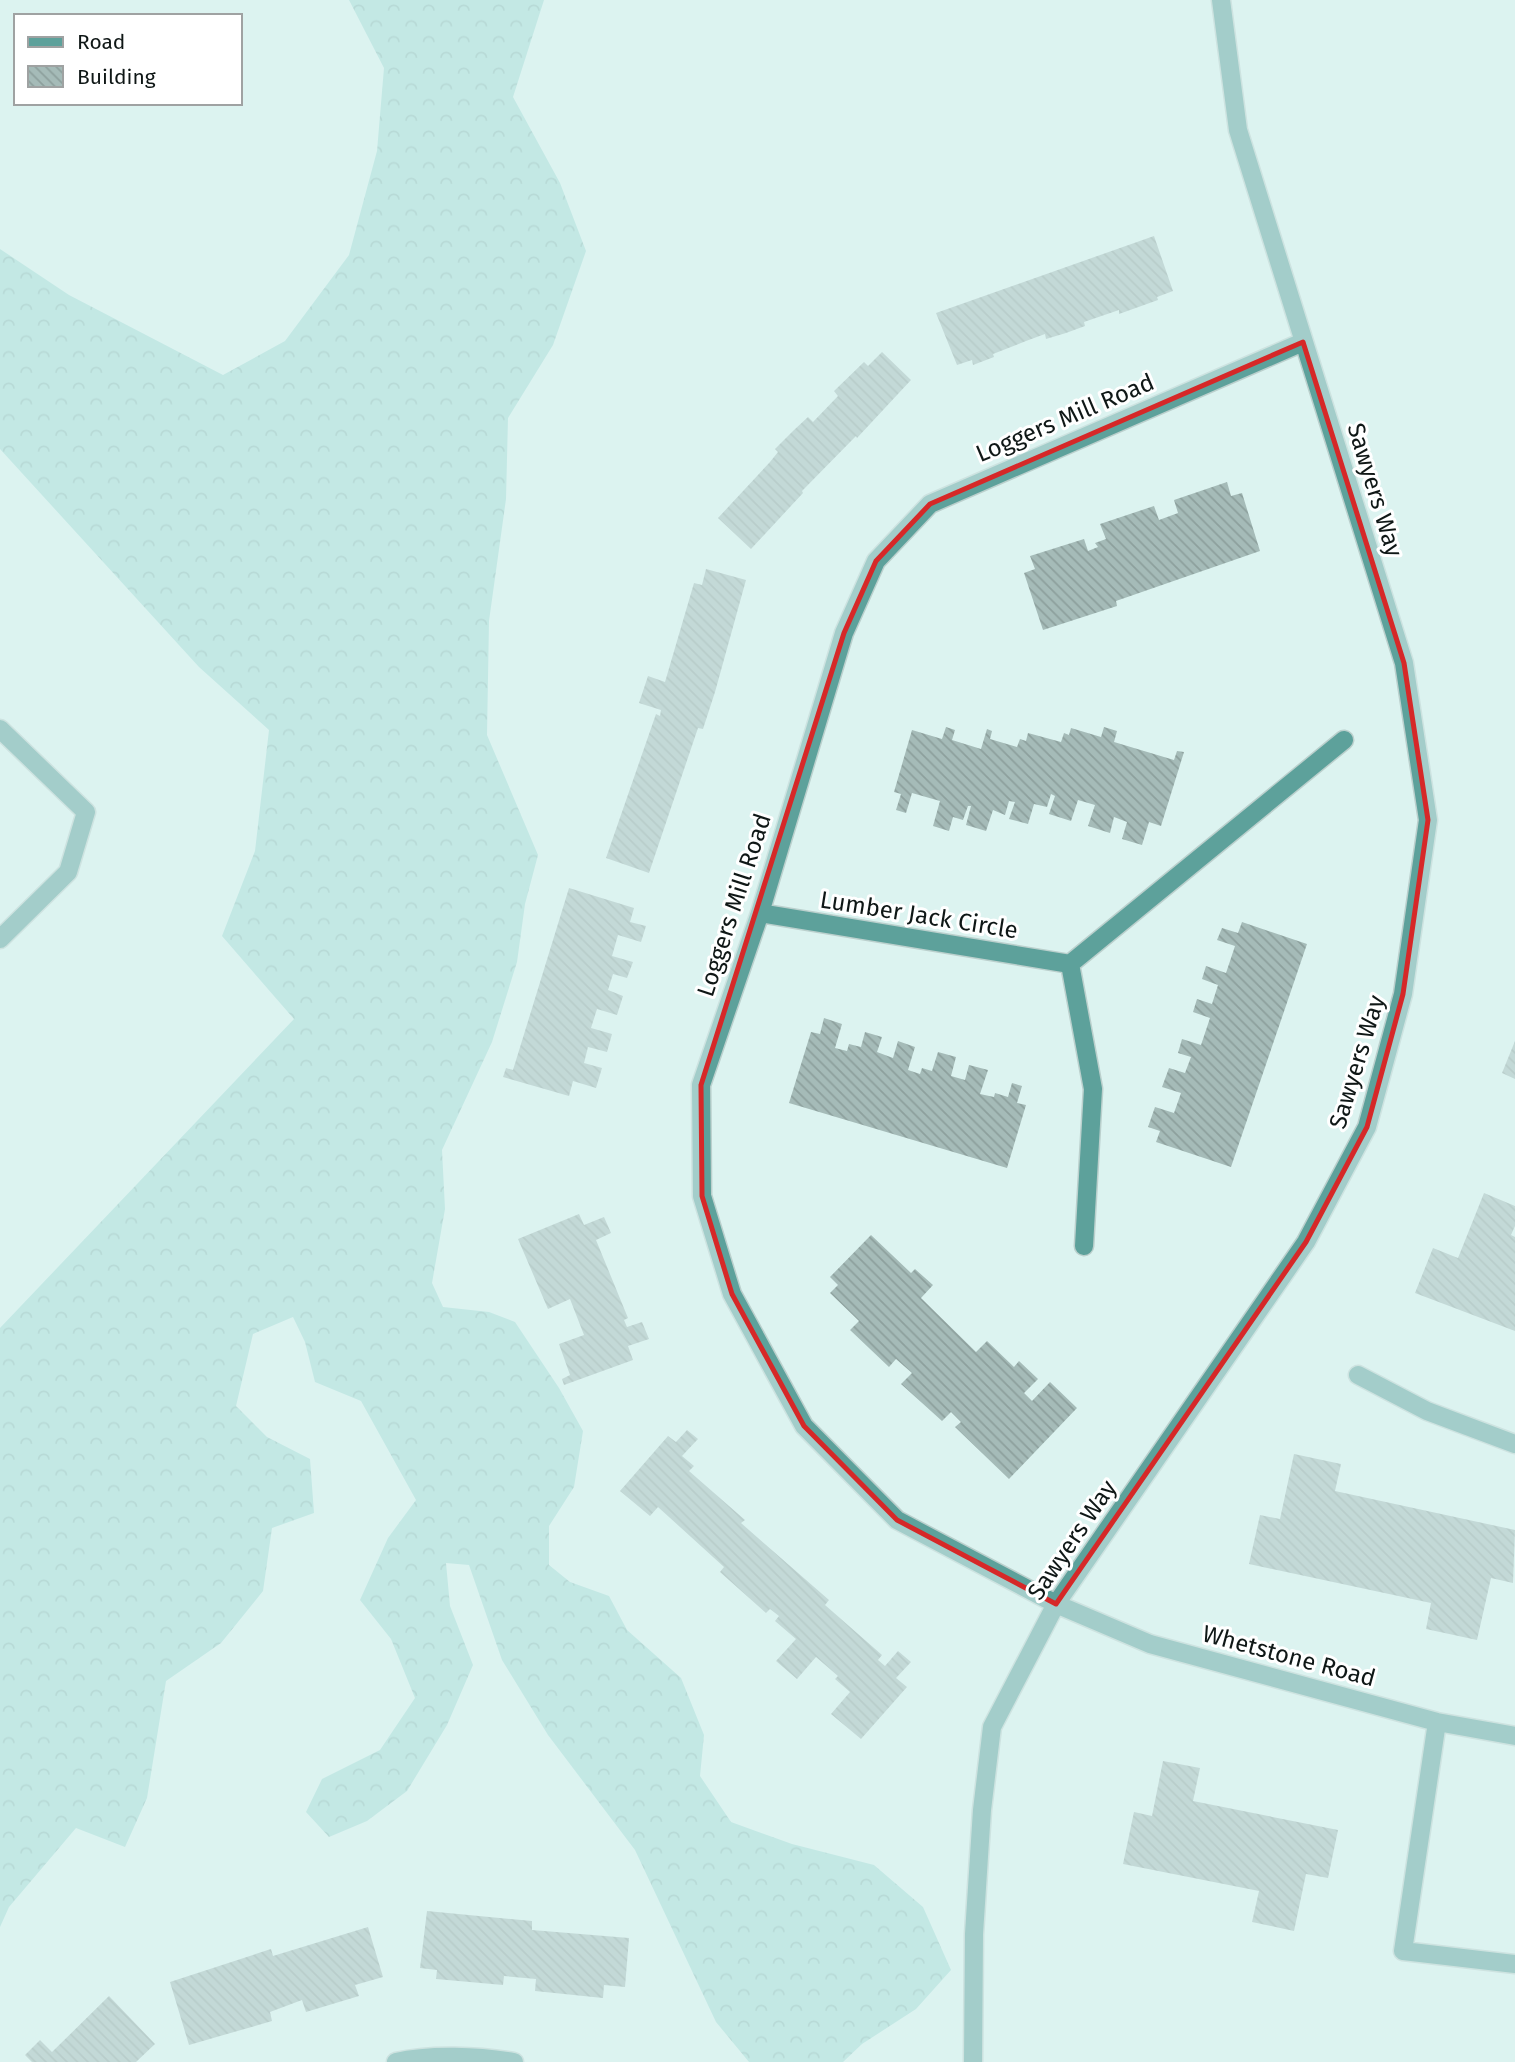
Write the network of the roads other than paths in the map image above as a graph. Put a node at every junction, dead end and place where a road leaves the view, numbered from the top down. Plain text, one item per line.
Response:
1 (1221, 0) edge
2 (1303, 342) junction
3 (0, 729) edge
4 (1344, 740) dead end
5 (760, 913) junction
6 (0, 939) edge
7 (1070, 964) junction
8 (1084, 1246) dead end
9 (1358, 1375) dead end
10 (1515, 1444) edge
11 (1056, 1604) junction
12 (1437, 1722) junction
13 (1515, 1736) edge
14 (1515, 1964) edge
15 (396, 2062) edge
16 (514, 2062) edge
17 (973, 2062) edge

1 - 2 street, Sawyers Way
2 - 5 street, Loggers Mill Road
2 - 11 street, Sawyers Way
3 - 6 street
4 - 7 street
5 - 7 street, Lumber Jack Circle
5 - 11 street, Loggers Mill Road
7 - 8 street
9 - 10 street
11 - 12 street, Whetstone Road
11 - 17 street, Sawyers Way
12 - 13 street, Whetstone Road
12 - 14 street
15 - 16 street

